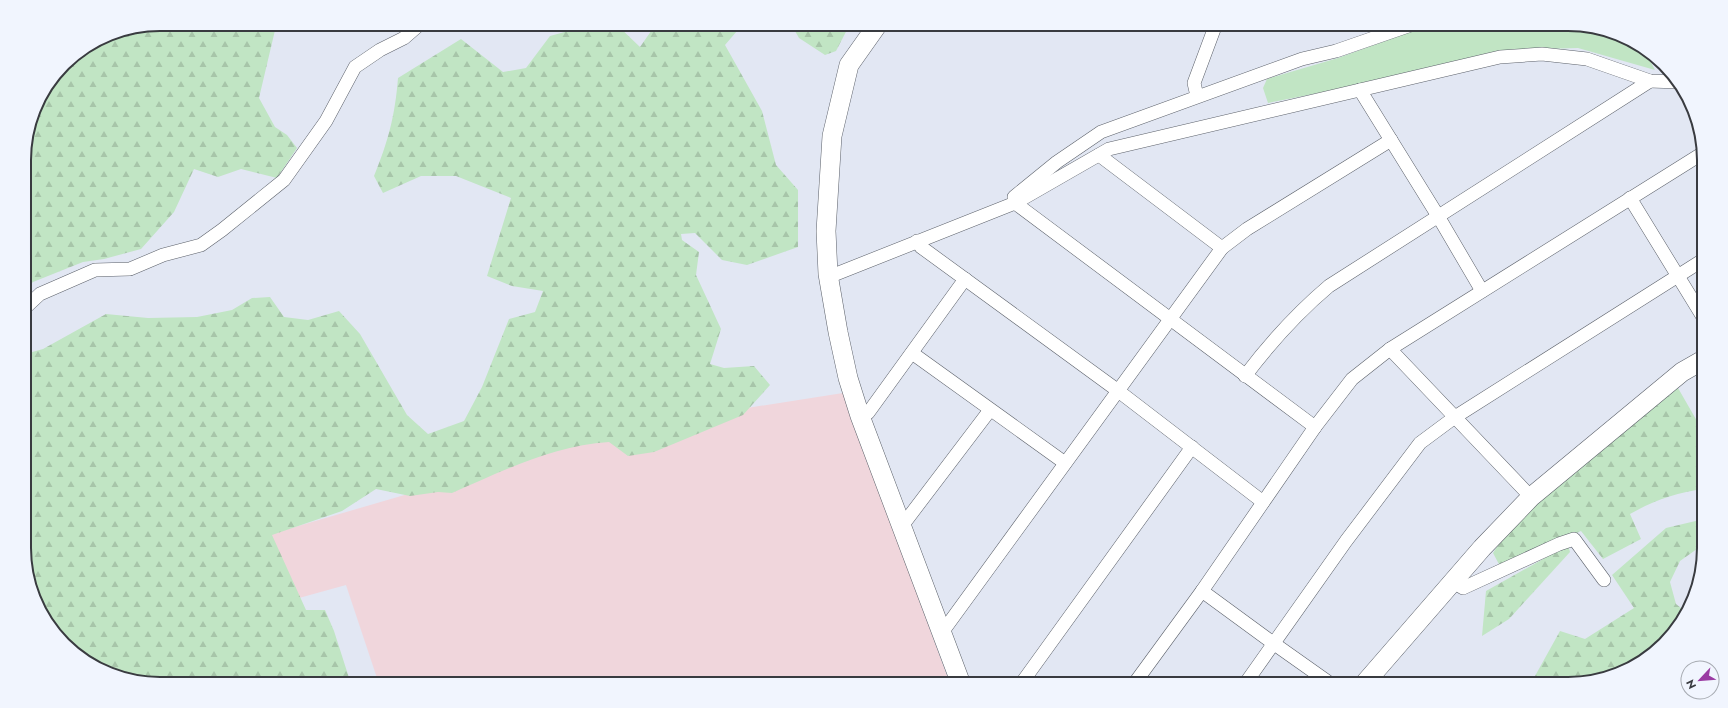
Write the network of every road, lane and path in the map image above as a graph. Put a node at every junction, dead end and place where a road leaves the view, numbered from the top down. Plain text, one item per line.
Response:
1 (412, 31) edge
2 (873, 31) edge
3 (1213, 31) edge
4 (1394, 31) edge
5 (1650, 81) junction
6 (1670, 82) edge
7 (1360, 90) junction
8 (1197, 96) junction
9 (1391, 140) junction
10 (1099, 154) junction
11 (1697, 157) edge
12 (1630, 198) junction
13 (1015, 203) junction
14 (1438, 216) junction
15 (918, 241) junction
16 (1222, 248) junction
17 (1697, 264) edge
18 (828, 274) junction
19 (1678, 276) junction
20 (965, 280) junction
21 (1482, 291) junction
22 (31, 302) edge
23 (1697, 307) edge
24 (1169, 319) junction
25 (1390, 349) junction
26 (912, 353) junction
27 (1697, 363) edge
28 (1245, 376) junction
29 (1117, 390) junction
30 (990, 410) junction
31 (860, 416) junction
32 (1455, 417) junction
33 (1315, 427) junction
34 (1192, 447) junction
35 (1065, 463) junction
36 (1531, 497) junction
37 (1263, 502) junction
38 (901, 525) junction
39 (1604, 580) dead end
40 (1453, 582) junction
41 (1202, 590) junction
42 (941, 634) junction
43 (1273, 644) junction
44 (958, 677) edge
45 (1026, 677) edge
46 (1139, 677) edge
47 (1250, 677) edge
48 (1321, 677) edge
49 (1370, 677) edge

1 - 22 street
2 - 18 street
3 - 8 street
4 - 8 street
5 - 6 street
5 - 7 street
5 - 14 street
7 - 9 street
7 - 10 street
8 - 13 street
9 - 14 street
9 - 16 street
10 - 13 street
10 - 16 street
11 - 12 street
12 - 19 street
12 - 21 street
13 - 15 street
13 - 24 street
14 - 21 street
14 - 28 street
15 - 18 street
15 - 20 street
16 - 24 street
17 - 19 street
18 - 31 street
19 - 23 street
19 - 32 street
20 - 26 street
20 - 29 street
21 - 25 street
24 - 28 street
24 - 29 street
25 - 32 street
25 - 33 street
26 - 30 street
26 - 31 street
27 - 36 street
28 - 33 street
29 - 34 street
29 - 35 street
30 - 35 street
30 - 38 street
31 - 38 street
32 - 36 street
32 - 43 street
33 - 37 street
34 - 37 street
34 - 45 street
35 - 42 street
36 - 40 street
37 - 41 street
38 - 42 street
39 - 40 street
40 - 49 street
41 - 43 street
41 - 46 street
42 - 44 street
43 - 47 street
43 - 48 street

